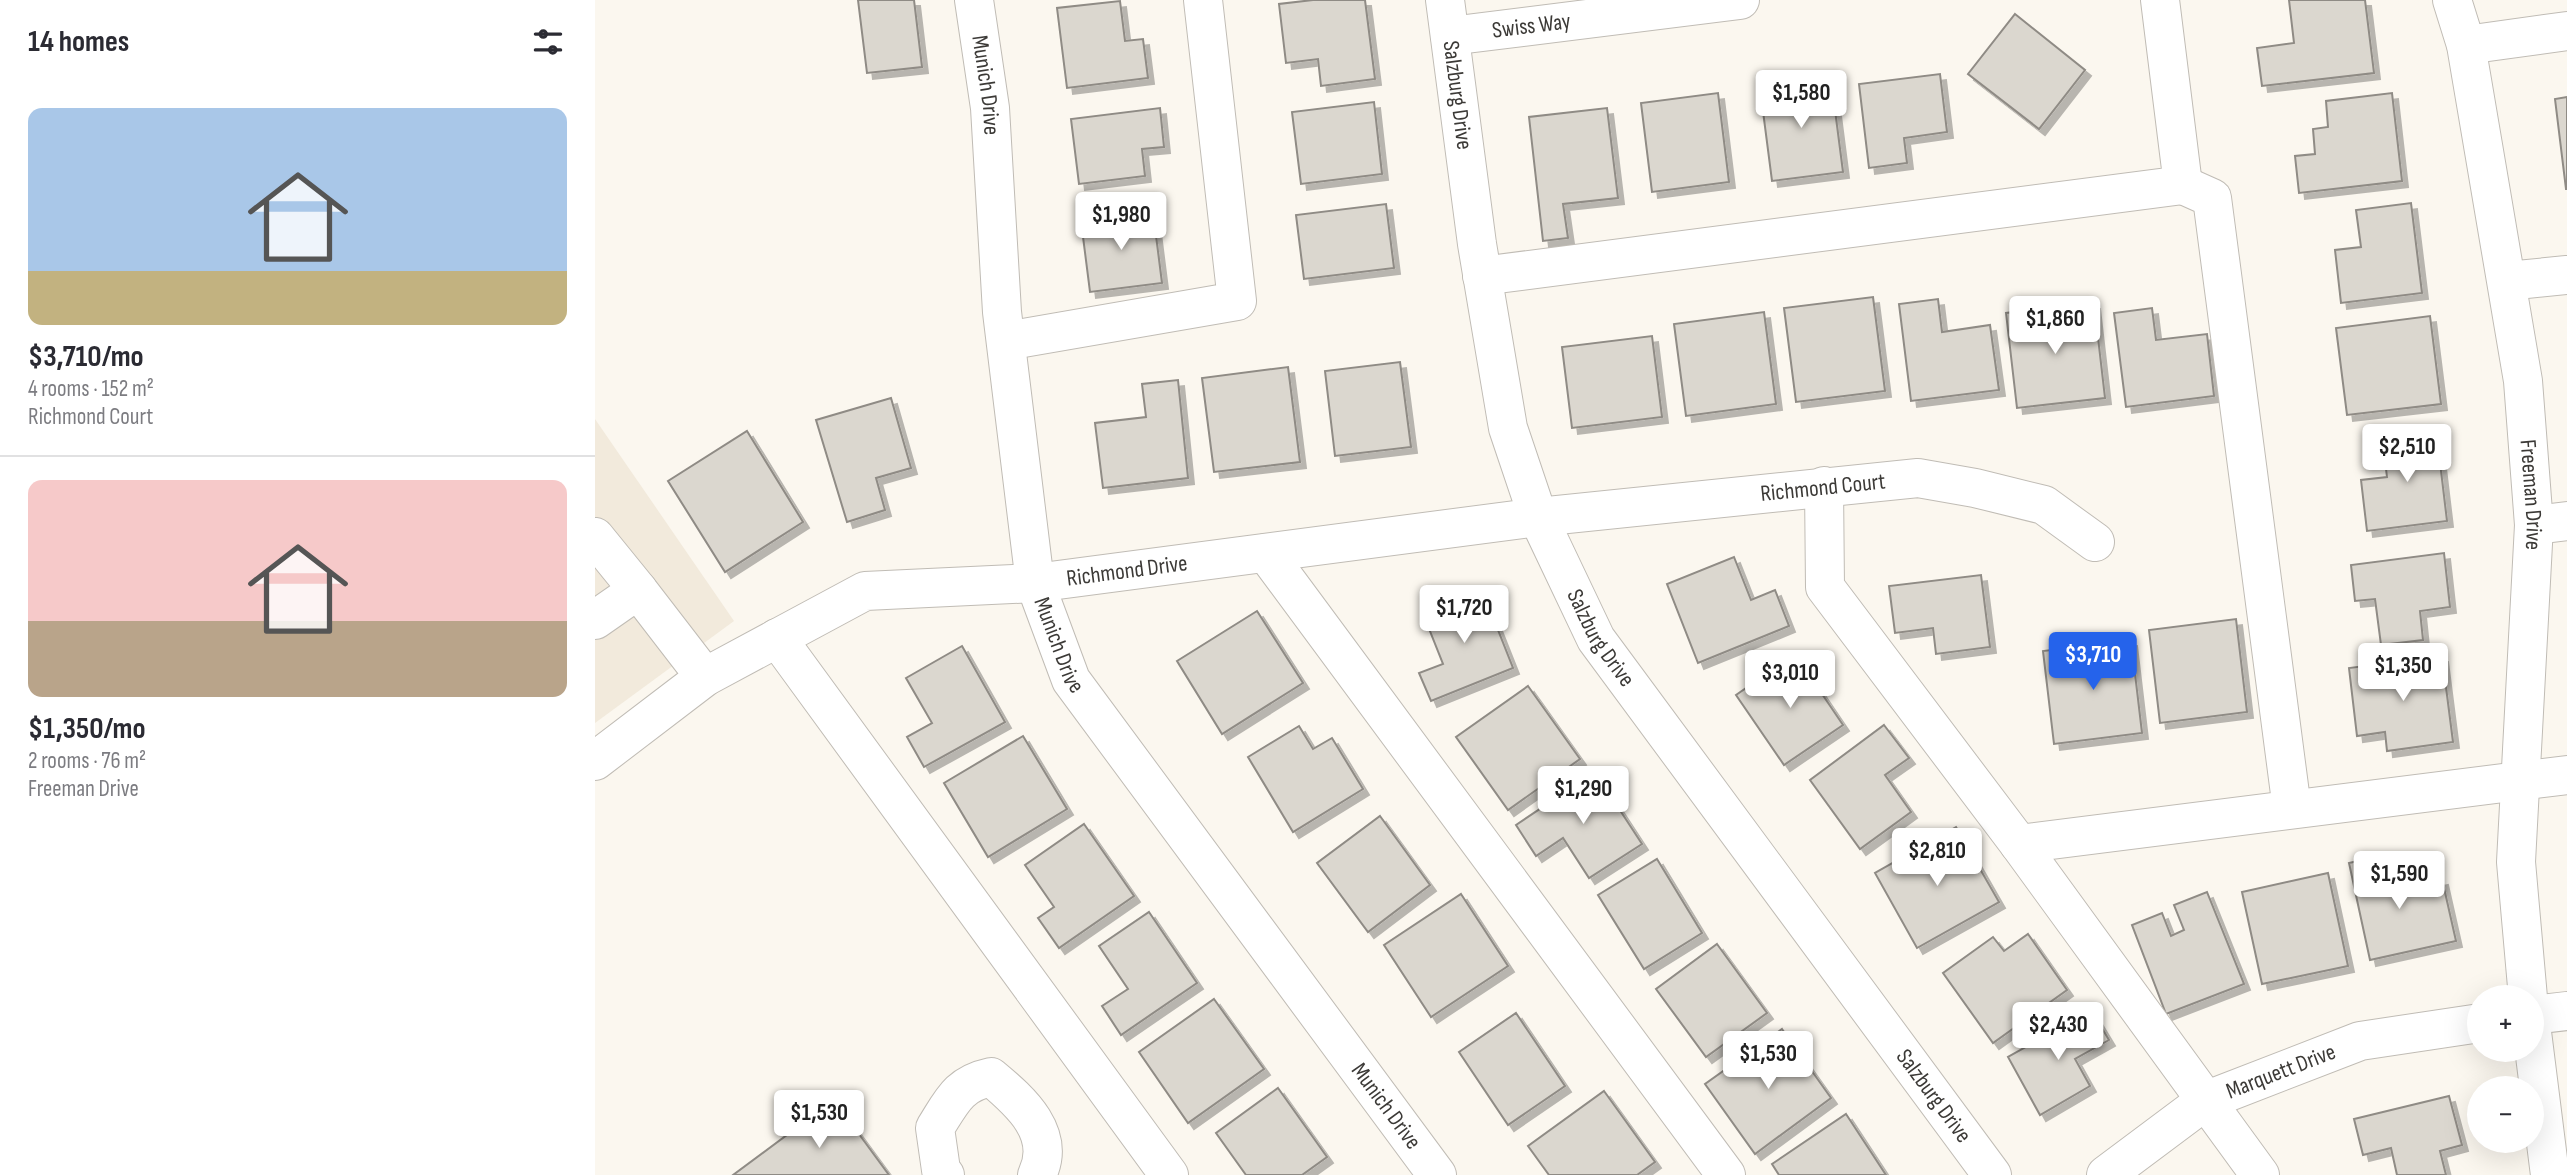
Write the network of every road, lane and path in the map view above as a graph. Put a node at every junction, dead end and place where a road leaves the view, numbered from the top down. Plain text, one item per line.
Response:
1 (974, 0) edge
2 (1203, 0) edge
3 (1740, 0) edge
4 (2160, 0) edge
5 (2452, 0) edge
6 (1682, 4) edge
7 (1447, 18) edge
8 (2567, 31) edge
9 (2466, 45) junction
10 (2183, 185) junction
11 (2567, 275) edge
12 (1482, 276) junction
13 (2508, 281) junction
14 (1006, 341) junction
15 (1824, 486) junction
16 (1538, 517) junction
17 (2551, 523) edge
18 (595, 537) edge
19 (2095, 542) dead end
20 (1266, 553) junction
21 (1035, 583) junction
22 (638, 590) junction
23 (595, 620) edge
24 (777, 638) junction
25 (705, 677) junction
26 (595, 761) edge
27 (2567, 775) edge
28 (2520, 781) junction
29 (2292, 810) junction
30 (2019, 844) junction
31 (2528, 985) edge
32 (2567, 1011) edge
33 (2544, 1014) edge
34 (2467, 1025) edge
35 (2536, 1062) edge
36 (2205, 1101) junction
37 (945, 1175) edge
38 (1037, 1175) edge
39 (1170, 1175) edge
40 (1437, 1175) edge
41 (1726, 1175) edge
42 (1992, 1175) edge
43 (2106, 1175) edge
44 (2260, 1175) edge
45 (2550, 1175) edge

1 - 14 street, Munich Drive
2 - 14 street
3 - 6 street, Swiss Way
4 - 10 street
5 - 9 street, Freeman Drive
6 - 7 street, Swiss Way
7 - 12 street, Salzburg Drive
8 - 9 street
9 - 13 street, Freeman Drive
10 - 12 street
10 - 29 street
11 - 13 street
12 - 16 street, Salzburg Drive
13 - 17 street, Freeman Drive
14 - 21 street, Munich Drive
15 - 16 street, Richmond Court
15 - 19 street, Richmond Court
15 - 30 street
16 - 20 street, Richmond Drive
16 - 42 street, Salzburg Drive
17 - 28 street, Freeman Drive
18 - 22 street
20 - 21 street, Richmond Drive
20 - 41 street
21 - 24 street, Richmond Drive
21 - 40 street, Munich Drive
22 - 23 street
22 - 25 street
24 - 25 street, Richmond Drive
24 - 39 street
25 - 26 street, Richmond Drive
27 - 28 street
28 - 29 street
28 - 31 street, Freeman Drive
29 - 30 street
30 - 36 street
32 - 33 street
34 - 36 street, Marquett Drive
35 - 45 street
36 - 43 street, Marquett Drive
36 - 44 street
37 - 38 street

